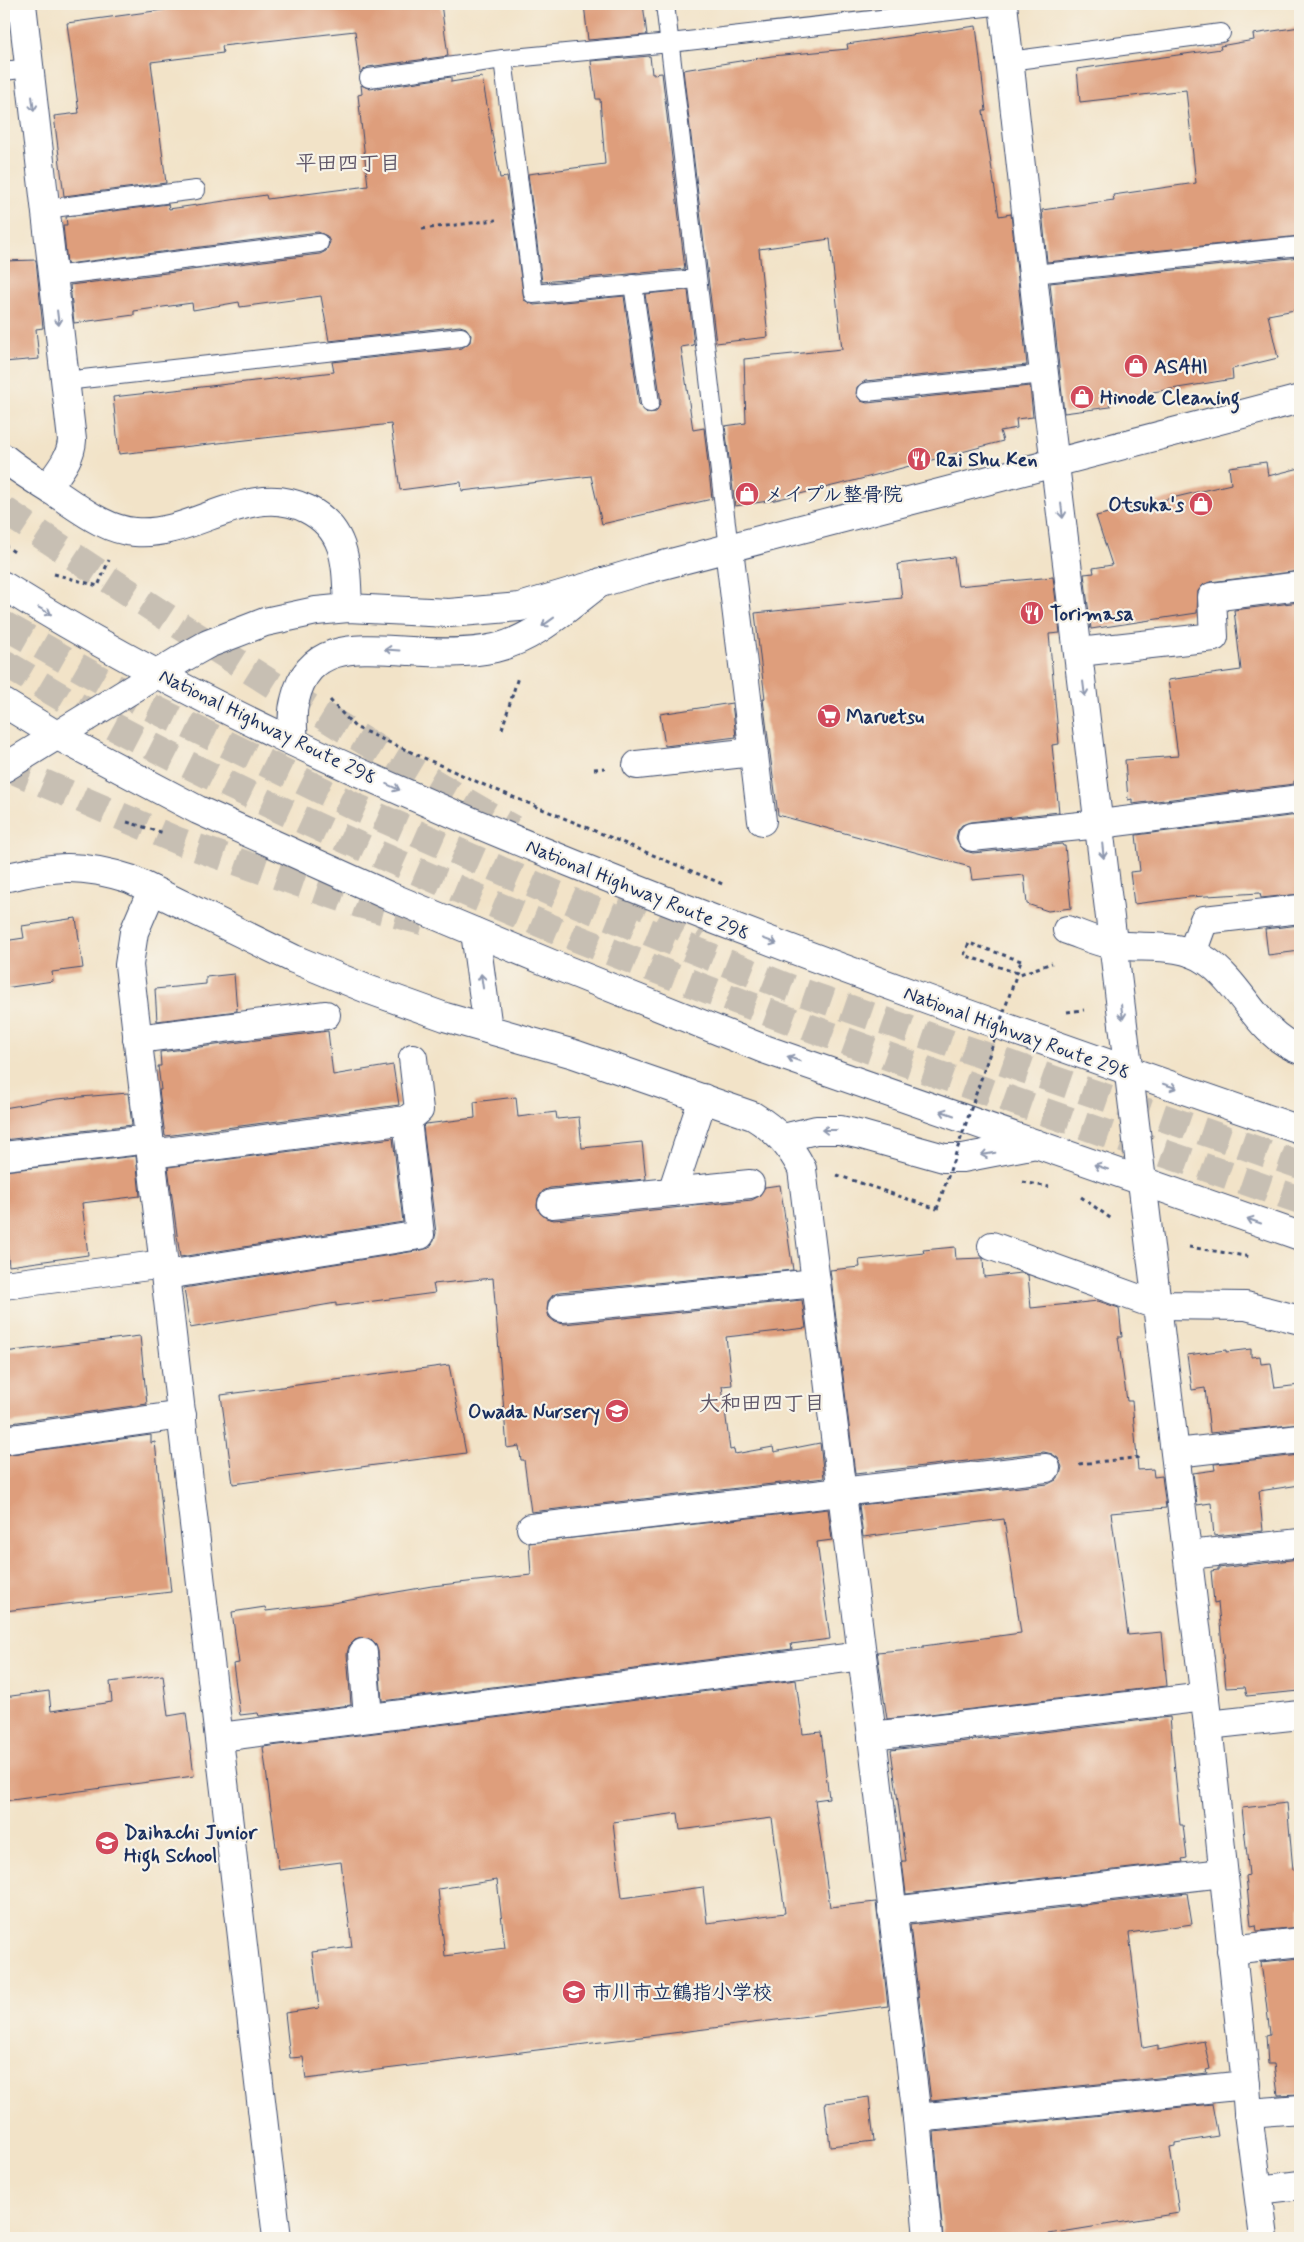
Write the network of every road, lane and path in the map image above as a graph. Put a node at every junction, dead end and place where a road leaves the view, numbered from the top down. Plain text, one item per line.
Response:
1 (22, 4) edge
2 (665, 4) edge
3 (1003, 4) edge
4 (1221, 33) dead end
5 (670, 43) junction
6 (503, 59) junction
7 (1009, 60) junction
8 (16, 70) edge
9 (368, 78) dead end
10 (196, 190) dead end
11 (45, 209) junction
12 (523, 216) junction
13 (422, 229) dead end
14 (319, 243) dead end
15 (1300, 246) edge
16 (1034, 274) junction
17 (53, 276) junction
18 (697, 279) junction
19 (633, 284) junction
20 (461, 338) dead end
21 (1044, 374) junction
22 (65, 381) junction
23 (866, 392) dead end
24 (1300, 399) edge
25 (650, 403) dead end
26 (4, 458) edge
27 (1056, 462) junction
28 (48, 487) junction
29 (4, 546) edge
30 (728, 549) junction
31 (112, 552) dead end
32 (19, 555) dead end
33 (49, 573) dead end
34 (601, 582) junction
35 (4, 586) edge
36 (1300, 586) edge
37 (348, 608) junction
38 (1079, 652) junction
39 (520, 669) dead end
40 (158, 673) junction
41 (330, 700) dead end
42 (4, 703) edge
43 (502, 729) dead end
44 (58, 736) junction
45 (294, 742) junction
46 (753, 752) junction
47 (637, 765) dead end
48 (4, 768) edge
49 (1300, 799) edge
50 (762, 821) dead end
51 (1100, 824) junction
52 (972, 837) dead end
53 (4, 878) edge
54 (732, 888) dead end
55 (152, 890) junction
56 (1300, 908) edge
57 (1067, 930) dead end
58 (475, 932) junction
59 (1113, 945) junction
60 (1192, 953) junction
61 (1052, 963) dead end
62 (1002, 991) dead end
63 (1011, 994) dead end
64 (1084, 1010) dead end
65 (1065, 1012) dead end
66 (326, 1015) dead end
67 (488, 1029) junction
68 (137, 1039) junction
69 (1300, 1050) edge
70 (413, 1058) dead end
71 (1128, 1072) junction
72 (703, 1098) junction
73 (407, 1120) junction
74 (1300, 1130) edge
75 (783, 1138) junction
76 (1036, 1144) junction
77 (150, 1147) junction
78 (4, 1156) edge
79 (848, 1179) dead end
80 (1142, 1182) junction
81 (750, 1184) dead end
82 (672, 1192) junction
83 (552, 1204) dead end
84 (1300, 1236) edge
85 (992, 1246) dead end
86 (1189, 1247) dead end
87 (1253, 1258) dead end
88 (165, 1269) junction
89 (816, 1283) junction
90 (4, 1285) edge
91 (1156, 1305) junction
92 (562, 1308) dead end
93 (1300, 1320) edge
94 (182, 1414) junction
95 (1300, 1439) edge
96 (4, 1440) edge
97 (1176, 1453) junction
98 (1046, 1468) joint
99 (843, 1490) junction
100 (532, 1528) dead end
101 (1300, 1543) edge
102 (1188, 1555) junction
103 (363, 1654) dead end
104 (862, 1656) junction
105 (1205, 1697) junction
106 (1300, 1715) edge
107 (368, 1718) junction
108 (1208, 1726) junction
109 (872, 1736) junction
110 (220, 1737) junction
111 (1223, 1873) junction
112 (892, 1911) junction
113 (1300, 1942) edge
114 (1231, 1950) junction
115 (1246, 2085) junction
116 (1300, 2108) edge
117 (1248, 2113) junction
118 (917, 2118) junction
119 (1300, 2185) edge
120 (1259, 2190) junction
121 (277, 2238) edge
122 (928, 2238) edge
123 (1264, 2238) edge

1 - 8 main road
2 - 5 lane
3 - 5 lane
3 - 7 main road
4 - 7 lane
5 - 6 lane
5 - 18 lane
6 - 9 lane
6 - 12 lane
7 - 16 main road
8 -> 11 main road
10 - 11 lane
11 - 17 main road
12 - 13 path
12 - 19 lane
14 - 17 lane
15 - 16 lane
16 - 21 main road
17 -> 22 main road
18 - 19 lane
18 - 30 lane
19 - 25 lane
20 - 22 lane
21 - 23 lane
21 - 27 main road
22 - 28 main road
24 - 27 main road
26 - 28 main road
27 - 30 main road
27 -> 38 main road
28 - 37 main road
29 - 32 path
30 - 34 main road
30 - 46 main road
31 - 33 path
34 - 37 main road
34 -> 45 main road
35 -> 40 main road, National Highway Route 298
36 - 38 main road
37 - 40 main road
38 -> 51 main road
39 - 43 path
40 - 44 main road
40 - 45 main road, National Highway Route 298
41 - 54 path
42 - 44 main road
44 - 48 main road
44 - 58 main road
45 -> 71 main road, National Highway Route 298
46 - 47 main road
46 - 50 main road
49 - 51 main road
51 - 52 main road
51 -> 59 main road
53 - 55 main road
55 - 67 main road
55 - 68 main road
56 - 60 main road
57 - 59 main road
67 -> 58 main road
76 -> 58 main road
59 - 60 main road
59 -> 71 main road
60 - 69 main road
61 - 79 path, bridge
62 - 63 path
64 - 65 path
66 - 68 main road
67 - 72 main road
68 - 77 main road
70 - 73 main road
71 -> 74 main road, National Highway Route 298
71 - 80 main road
72 - 75 main road
72 - 82 main road
73 - 77 main road
73 - 88 main road
76 -> 75 main road
75 - 89 main road
80 -> 76 main road
77 - 78 main road
77 - 88 main road
84 -> 80 main road
80 - 91 main road
81 - 82 main road
82 - 83 main road
85 - 91 main road
86 - 87 path
88 - 90 main road
88 - 94 main road
89 - 92 main road
89 - 99 main road
91 - 93 main road
91 - 97 main road
94 - 96 main road
94 - 110 main road
95 - 97 main road
97 - 98 path
97 - 102 main road
98 - 99 main road
99 - 100 main road
99 - 104 main road
101 - 102 main road
102 - 105 main road
103 - 107 main road
104 - 107 main road
104 - 109 main road
105 - 108 main road
105 - 109 main road
106 - 108 main road
107 - 110 main road
108 - 111 main road
109 - 112 main road
110 - 121 main road
111 - 112 main road
111 - 114 main road
112 - 118 main road
113 - 114 main road
114 - 115 main road
115 - 117 main road
115 - 118 main road
116 - 117 main road
117 - 120 main road
118 - 122 main road
119 - 120 main road
120 - 123 main road

